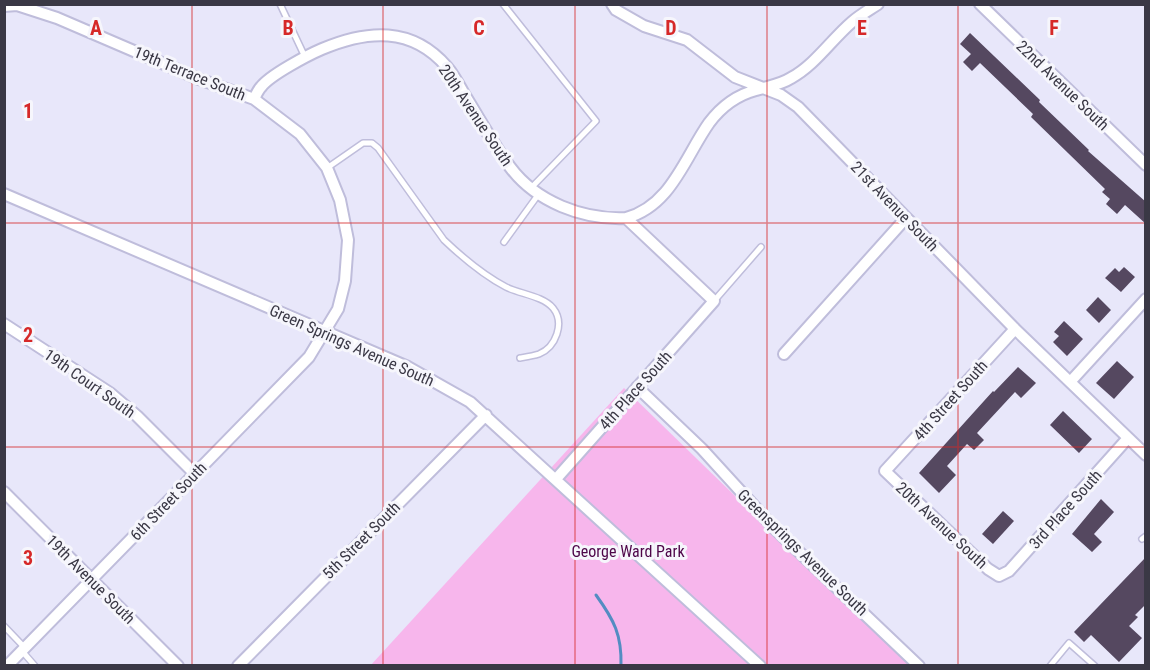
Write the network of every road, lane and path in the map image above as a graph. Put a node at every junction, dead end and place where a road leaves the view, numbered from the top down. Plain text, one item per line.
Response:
1 (280, 4) edge
2 (502, 4) edge
3 (612, 4) edge
4 (878, 4) edge
5 (980, 4) edge
6 (17, 5) edge
7 (4, 6) edge
8 (305, 57) junction
9 (764, 88) junction
10 (254, 99) junction
11 (1146, 165) edge
12 (327, 168) junction
13 (535, 191) junction
14 (4, 194) edge
15 (626, 218) junction
16 (906, 218) junction
17 (504, 242) dead end
18 (761, 247) dead end
19 (1146, 299) edge
20 (714, 301) junction
21 (4, 324) edge
22 (1015, 329) junction
23 (325, 333) junction
24 (784, 354) dead end
25 (520, 358) dead end
26 (1071, 381) junction
27 (638, 387) junction
28 (486, 416) junction
29 (1128, 438) junction
30 (1146, 456) edge
31 (885, 471) joint
32 (195, 474) junction
33 (556, 479) junction
34 (4, 492) edge
35 (999, 576) joint
36 (92, 580) junction
37 (4, 626) edge
38 (23, 650) junction
39 (1092, 664) edge
40 (7, 666) edge
41 (35, 666) edge
42 (178, 666) edge
43 (238, 666) edge
44 (760, 666) edge
45 (920, 666) edge
46 (1050, 666) edge

1 - 8 lane
2 - 13 lane
3 - 9 street, 21st Avenue South
4 - 9 street
5 - 11 street, 22nd Avenue South
6 - 7 street, 19th Terrace South
6 - 10 street, 19th Terrace South
8 - 10 street, 20th Avenue South
8 - 13 street, 20th Avenue South
9 - 15 street
9 - 16 street, 21st Avenue South
10 - 12 street, 19th Terrace South
12 - 23 street, 19th Terrace South
12 - 25 lane
13 - 15 street, 20th Avenue South
13 - 17 lane
14 - 23 street, Green Springs Avenue South
15 - 20 street
16 - 22 street, 21st Avenue South
16 - 24 street
18 - 20 lane
19 - 26 street
20 - 27 street, 4th Place South
21 - 32 street, 19th Court South
22 - 26 street, 21st Avenue South
22 - 31 street, 4th Street South
23 - 28 street, Green Springs Avenue South
23 - 32 street, 6th Street South
26 - 29 street, 21st Avenue South
27 - 33 street, 4th Place South
27 - 45 street, Greensprings Avenue South
28 - 33 street, Green Springs Avenue South
28 - 43 street, 5th Street South
29 - 30 street, 21st Avenue South
29 - 35 street, 3rd Place South
31 - 35 street, 20th Avenue South
32 - 36 street, 6th Street South
33 - 44 street, Green Springs Avenue South
34 - 36 street, 19th Avenue South
36 - 38 street, 6th Street South
36 - 42 street, 19th Avenue South
37 - 38 lane
38 - 40 street, 6th Street South
38 - 41 lane
39 - 46 lane

